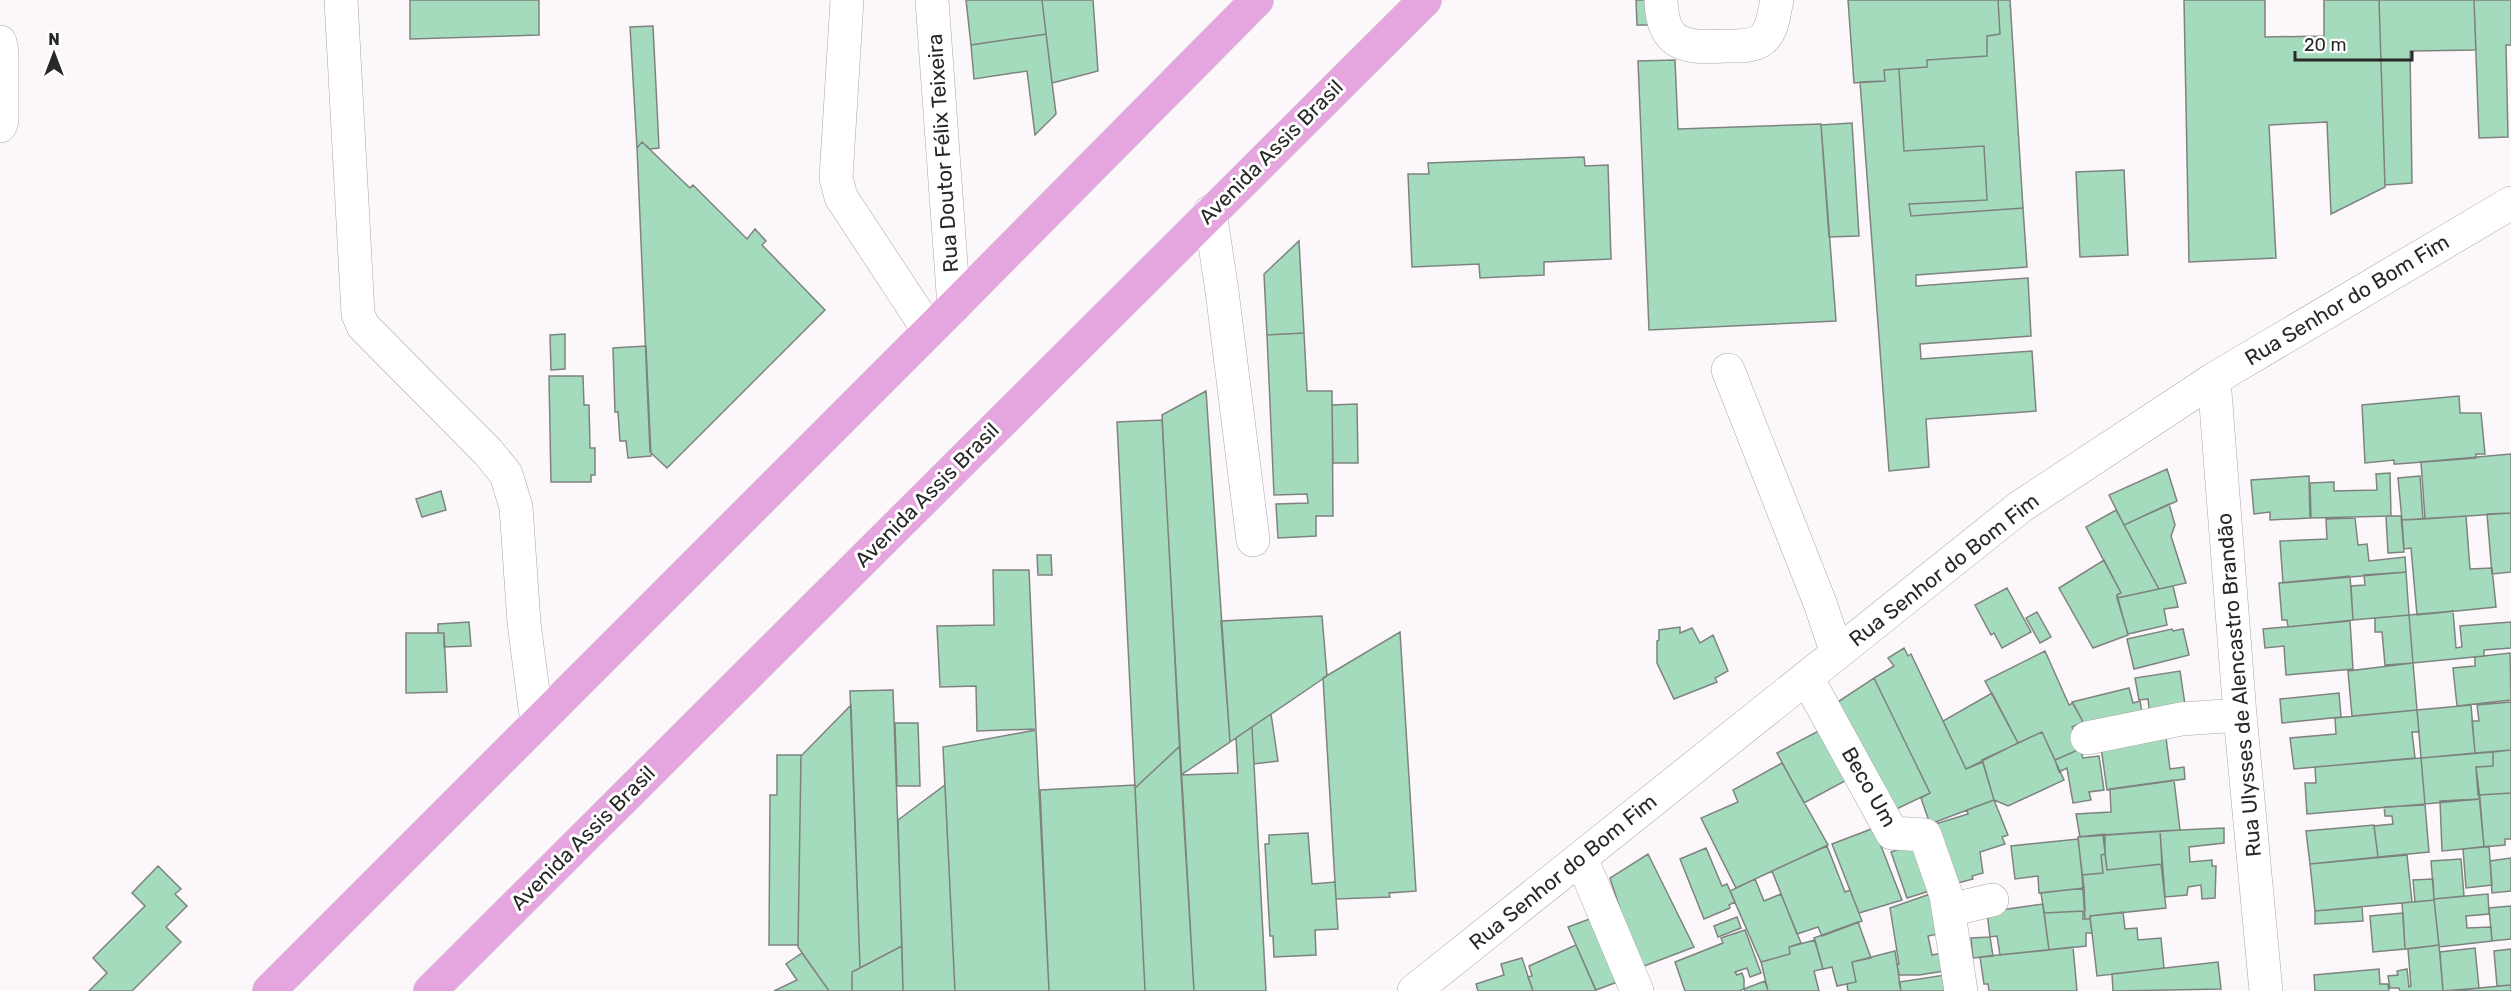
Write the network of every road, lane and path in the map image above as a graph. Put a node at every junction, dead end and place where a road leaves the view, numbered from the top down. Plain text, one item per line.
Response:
1 (341, 0) edge
2 (847, 0) edge
3 (932, 0) edge
4 (1257, 0) edge
5 (1425, 0) edge
6 (1661, 0) edge
7 (1777, 0) edge
8 (0, 42) edge
9 (0, 126) edge
10 (2511, 203) edge
11 (1210, 212) junction
12 (954, 306) junction
13 (929, 331) junction
14 (1728, 370) dead end
15 (2214, 380) junction
16 (1254, 540) dead end
17 (1838, 653) junction
18 (1807, 678) junction
19 (2240, 715) junction
20 (537, 723) junction
21 (2087, 738) dead end
22 (1581, 858) junction
23 (1992, 900) dead end
24 (1948, 910) junction
25 (269, 991) edge
26 (430, 991) edge
27 (1414, 991) edge
28 (1637, 991) edge
29 (1961, 991) edge
30 (2266, 991) edge

1 - 20 street
2 - 13 street
3 - 12 street, Rua Doutor Félix Teixeira
4 - 12 main road
5 - 11 main road, Avenida Assis Brasil
6 - 7 street
8 - 9 street
10 - 15 street, Rua Senhor do Bom Fim
11 - 16 street
11 - 26 main road, Avenida Assis Brasil
12 - 13 main road
13 - 20 main road
14 - 17 street
15 - 17 street, Rua Senhor do Bom Fim
15 - 19 street, Rua Ulysses de Alencastro Brandão
17 - 18 street, Rua Senhor do Bom Fim
18 - 22 street, Rua Senhor do Bom Fim
18 - 24 street, Beco Um
19 - 21 street
19 - 30 street, Rua Ulysses de Alencastro Brandão
20 - 25 main road
22 - 27 street, Rua Senhor do Bom Fim
22 - 28 street
23 - 24 street
24 - 29 street, Beco Um

